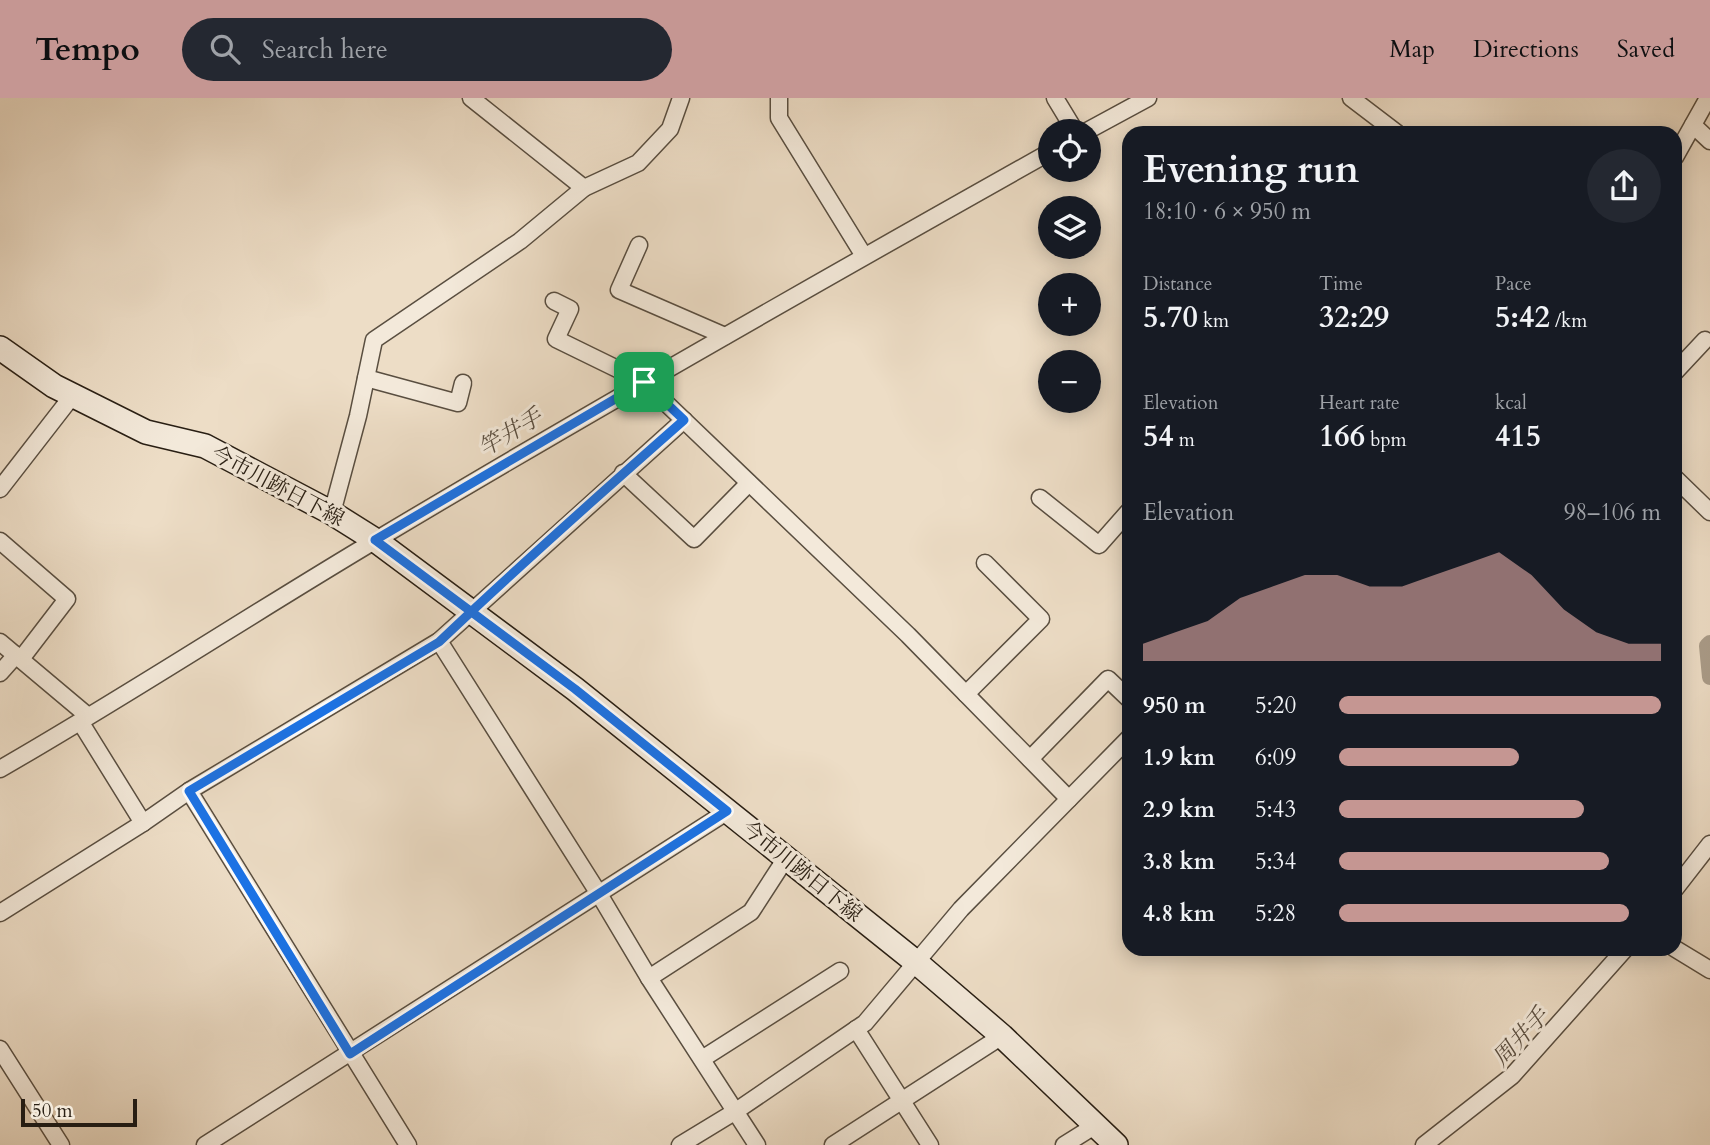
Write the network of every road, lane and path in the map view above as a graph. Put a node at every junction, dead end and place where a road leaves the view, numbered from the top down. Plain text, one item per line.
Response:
1 (471, 98) edge
2 (681, 98) edge
3 (779, 98) edge
4 (1055, 98) edge
5 (1148, 98) edge
6 (1351, 98) edge
7 (1708, 98) edge
8 (1068, 119) edge
9 (1101, 123) edge
10 (1693, 124) junction
11 (1388, 126) edge
12 (1710, 141) edge
13 (1682, 144) edge
14 (1038, 159) edge
15 (584, 188) junction
16 (639, 244) dead end
17 (864, 256) junction
18 (554, 301) dead end
19 (725, 335) junction
20 (1705, 340) dead end
21 (0, 348) edge
22 (1682, 365) edge
23 (366, 378) junction
24 (644, 382) junction
25 (463, 383) dead end
26 (73, 395) junction
27 (684, 420) junction
28 (623, 473) junction
29 (749, 483) junction
30 (1682, 485) edge
31 (0, 489) edge
32 (1040, 498) dead end
33 (1710, 512) edge
34 (332, 513) junction
35 (1122, 519) edge
36 (375, 540) junction
37 (0, 541) edge
38 (985, 563) dead end
39 (470, 612) junction
40 (0, 642) edge
41 (439, 642) junction
42 (19, 657) junction
43 (0, 673) edge
44 (1122, 693) edge
45 (966, 694) junction
46 (85, 720) junction
47 (1122, 745) edge
48 (1030, 759) junction
49 (0, 769) edge
50 (189, 791) junction
51 (1069, 799) junction
52 (727, 811) junction
53 (143, 823) junction
54 (1710, 844) edge
55 (786, 858) junction
56 (1682, 880) edge
57 (599, 894) junction
58 (0, 913) edge
59 (1682, 953) edge
60 (1619, 956) edge
61 (917, 963) junction
62 (1710, 970) edge
63 (841, 971) dead end
64 (649, 978) junction
65 (856, 1029) junction
66 (1002, 1036) junction
67 (0, 1049) edge
68 (350, 1054) junction
69 (702, 1059) junction
70 (15, 1070) junction
71 (0, 1080) edge
72 (902, 1100) junction
73 (736, 1111) junction
74 (1096, 1125) junction
75 (61, 1145) edge
76 (205, 1145) edge
77 (408, 1145) edge
78 (680, 1145) edge
79 (757, 1145) edge
80 (833, 1145) edge
81 (930, 1145) edge
82 (1064, 1145) edge
83 (1116, 1145) edge
84 (1424, 1145) edge

1 - 15 street
2 - 15 street
3 - 17 street
4 - 8 street
5 - 9 street
6 - 11 street
7 - 10 street
10 - 12 street
10 - 13 street
14 - 17 street
15 - 23 street
16 - 19 street
17 - 19 street
18 - 24 street
19 - 24 street
20 - 22 street
21 - 26 street, 今市川跡日下線
23 - 25 street
23 - 34 street
24 - 27 street
24 - 36 street
26 - 31 street
26 - 34 street, 今市川跡日下線
27 - 28 street
27 - 29 street
28 - 29 street
28 - 39 street
29 - 45 street
30 - 33 street
32 - 35 street
34 - 36 street, 今市川跡日下線
36 - 39 street, 今市川跡日下線
36 - 46 street
37 - 42 street
38 - 45 street
39 - 41 street
39 - 52 street, 今市川跡日下線
40 - 42 street
41 - 50 street
41 - 57 street
42 - 43 street
42 - 46 street
44 - 48 street
45 - 48 street
46 - 49 street
46 - 53 street
47 - 51 street
48 - 51 street
50 - 53 street
50 - 68 street
51 - 61 street
52 - 55 street, 今市川跡日下線
52 - 57 street
53 - 58 street
54 - 56 street
55 - 61 street, 今市川跡日下線
55 - 64 street
57 - 64 street
57 - 68 street
59 - 62 street
60 - 84 street
61 - 65 street
61 - 66 street, 今市川跡日下線
63 - 69 street
64 - 69 street
65 - 72 street
65 - 73 street
66 - 72 street
66 - 74 street, 今市川跡日下線
67 - 70 street
68 - 76 street
68 - 77 street
69 - 73 street
70 - 71 street
70 - 75 street
72 - 80 street
72 - 81 street
73 - 78 street
73 - 79 street
74 - 82 street
74 - 83 street, 今市川跡日下線

